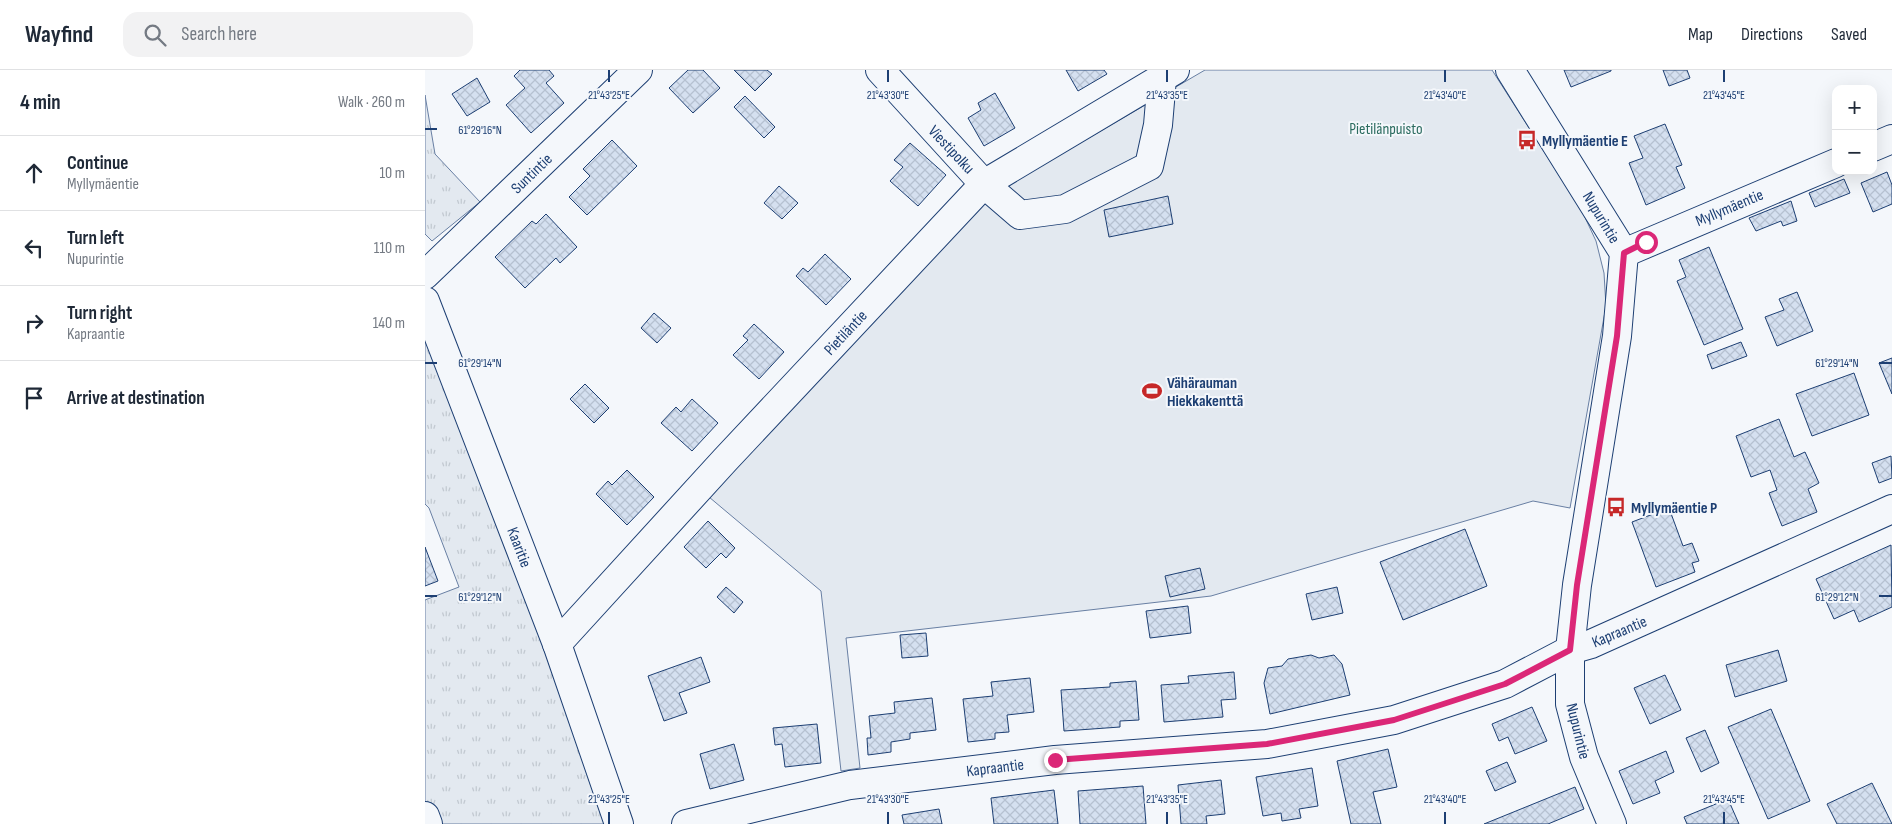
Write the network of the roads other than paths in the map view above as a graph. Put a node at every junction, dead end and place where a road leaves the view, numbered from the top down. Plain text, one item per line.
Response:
1 (638, 70) edge
2 (879, 70) edge
3 (1510, 70) edge
4 (1169, 74) edge
5 (1892, 139) edge
6 (1877, 145) edge
7 (1832, 165) edge
8 (984, 184) junction
9 (1624, 253) junction
10 (425, 275) edge
11 (425, 300) edge
12 (1892, 509) edge
13 (557, 644) junction
14 (1570, 650) junction
15 (425, 816) edge
16 (428, 824) edge
17 (619, 824) edge
18 (686, 824) edge
19 (1612, 824) edge

1 - 10 street, Suntintie
2 - 8 street, Viestipolku
3 - 9 street, Nupurintie
4 - 8 street, Pietiläntie
4 - 8 street, Viestipolku
5 - 6 street
7 - 9 street, Myllymäentie
8 - 13 street, Pietiläntie
9 - 14 street, Nupurintie
11 - 13 street, Kaaritie
12 - 14 street, Kapraantie
13 - 17 street, Kaaritie
14 - 18 street, Kapraantie
14 - 19 street, Nupurintie
15 - 16 street

